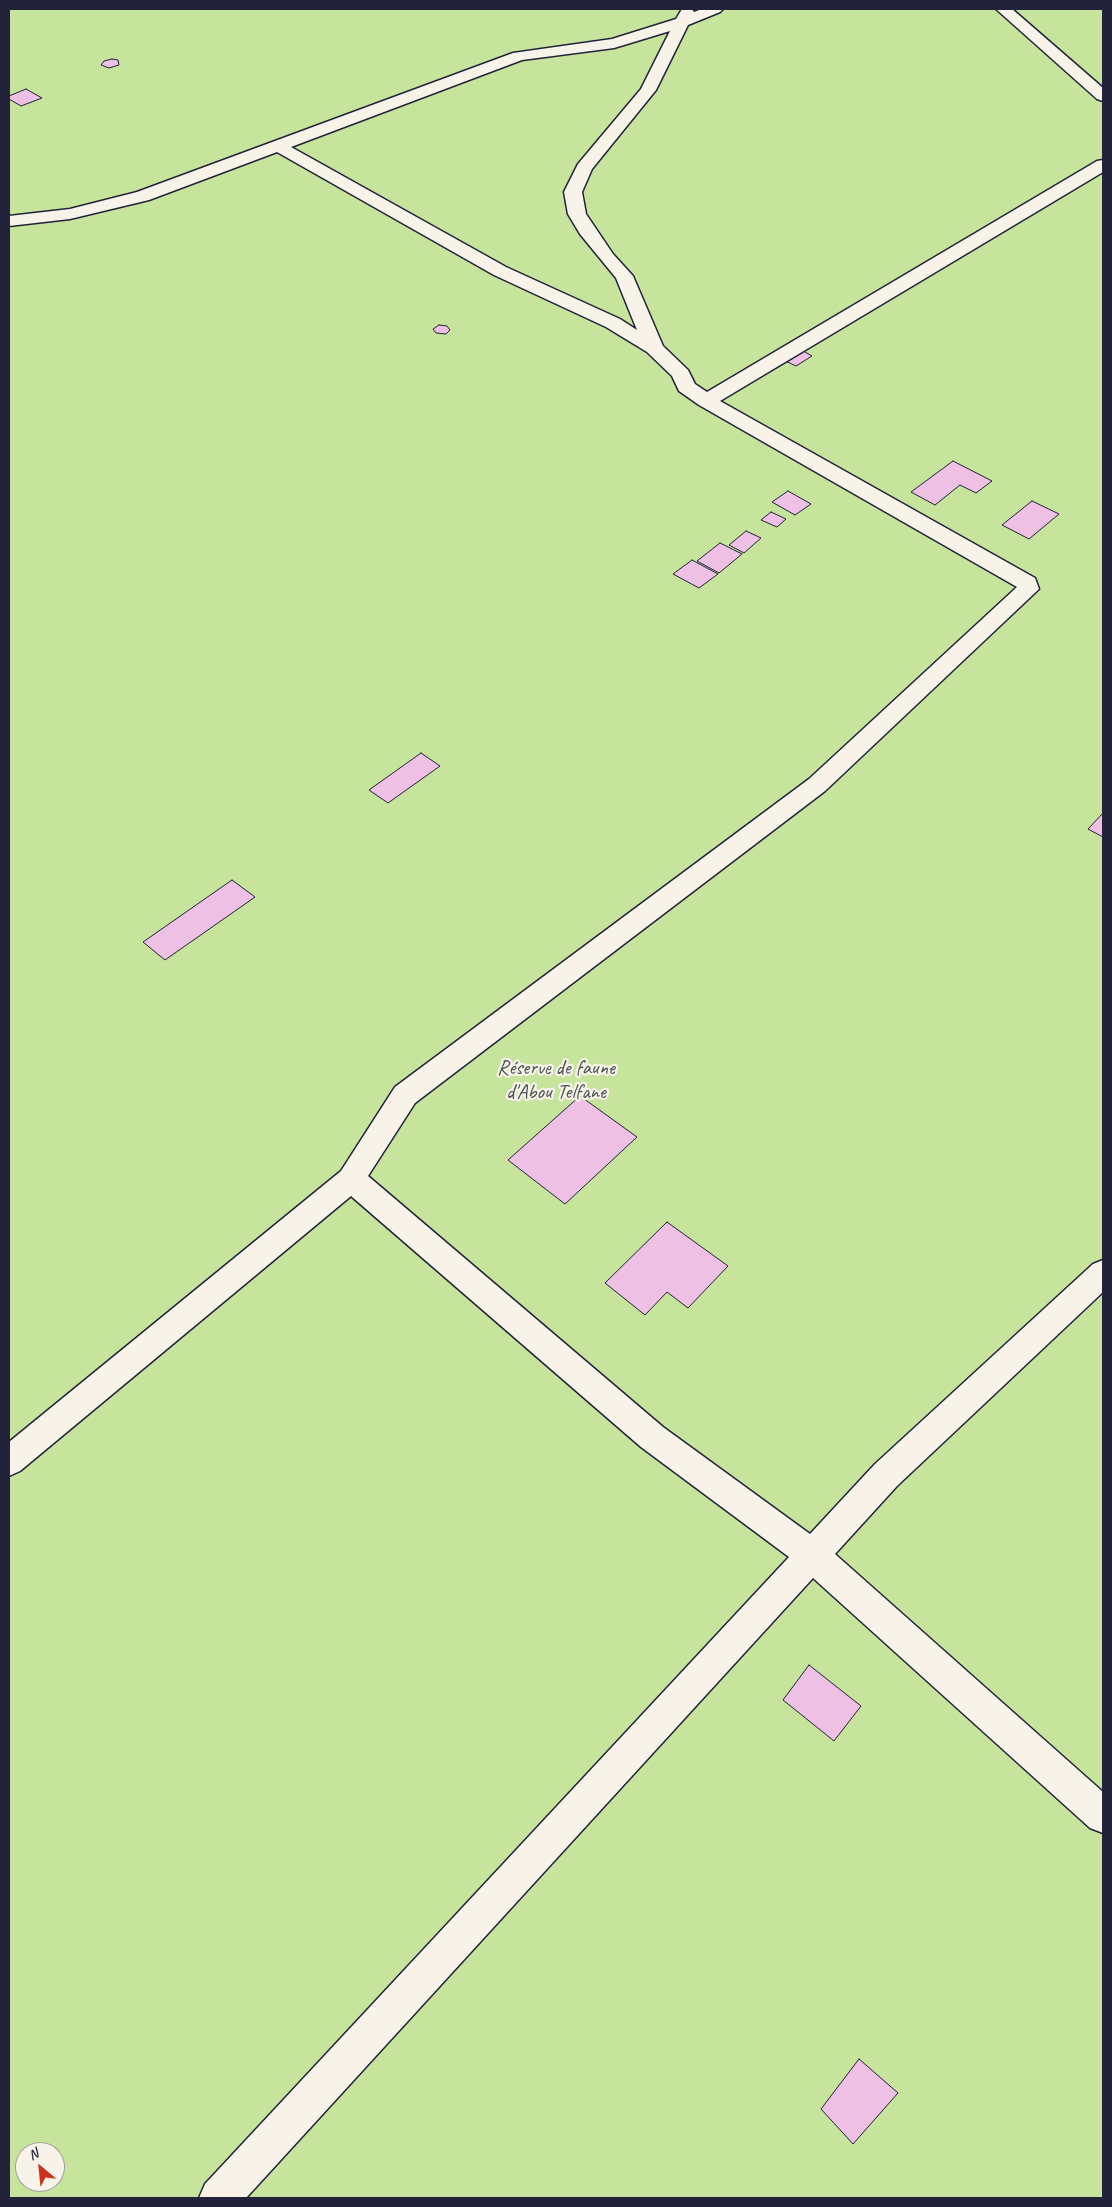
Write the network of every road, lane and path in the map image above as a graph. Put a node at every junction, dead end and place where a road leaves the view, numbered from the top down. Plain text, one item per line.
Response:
1 (715, 9) edge
2 (1003, 9) edge
3 (685, 15) edge
4 (1103, 96) edge
5 (278, 146) junction
6 (1103, 165) edge
7 (14, 222) edge
8 (654, 348) junction
9 (706, 401) junction
10 (350, 1179) junction
11 (1103, 1273) edge
12 (9, 1461) edge
13 (811, 1554) junction
14 (1103, 1815) edge
15 (219, 2198) edge

1 - 3 street
2 - 4 street
3 - 5 street
3 - 8 street
5 - 7 street
5 - 8 street
6 - 9 street
8 - 9 street
9 - 10 street
10 - 12 street
10 - 13 street
11 - 13 street
13 - 14 street
13 - 15 street

